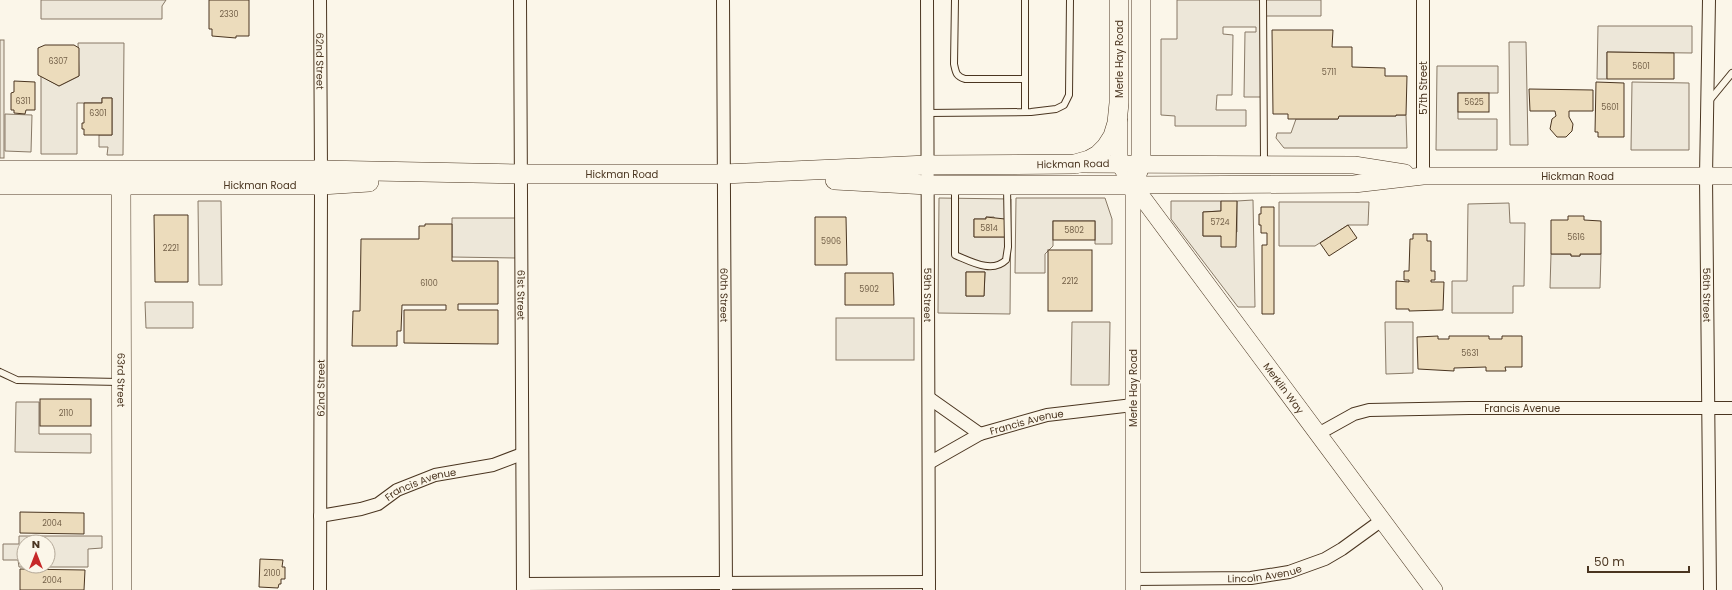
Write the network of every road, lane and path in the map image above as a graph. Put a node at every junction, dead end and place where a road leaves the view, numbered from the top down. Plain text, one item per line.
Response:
1 (320, 0) edge
2 (520, 0) edge
3 (723, 0) edge
4 (927, 0) edge
5 (955, 0) edge
6 (1025, 0) edge
7 (1070, 0) edge
8 (1119, 0) edge
9 (1141, 0) edge
10 (1264, 0) edge
11 (1423, 0) edge
12 (1709, 0) edge
13 (1732, 73) edge
14 (1024, 78) junction
15 (1119, 103) junction
16 (1708, 103) junction
17 (1025, 112) junction
18 (928, 113) junction
19 (1119, 163) junction
20 (1141, 163) junction
21 (1264, 163) junction
22 (1075, 164) junction
23 (928, 165) junction
24 (0, 170) edge
25 (520, 174) junction
26 (723, 174) junction
27 (1423, 176) junction
28 (1706, 176) junction
29 (1732, 176) edge
30 (121, 177) junction
31 (321, 178) junction
32 (0, 185) edge
33 (928, 185) junction
34 (955, 185) junction
35 (1007, 185) junction
36 (1133, 186) junction
37 (0, 372) edge
38 (121, 382) junction
39 (928, 398) junction
40 (1133, 405) junction
41 (1708, 408) junction
42 (1732, 408) edge
43 (980, 434) junction
44 (1318, 434) junction
45 (522, 454) junction
46 (929, 463) junction
47 (320, 516) junction
48 (1382, 520) junction
49 (1133, 584) edge
50 (726, 586) edge
51 (929, 586) edge
52 (523, 587) edge
53 (122, 590) edge
54 (320, 590) edge
55 (1434, 590) edge
56 (1710, 590) edge

1 - 31 street, 62nd Street
2 - 25 street, 61st Street
3 - 26 street, 60th Street
4 - 18 street, 59th Street
5 - 14 lane
6 - 14 lane
7 - 17 lane
8 - 15 main road, Merle Hay Road
9 - 20 main road, Merle Hay Road
10 - 21 lane
11 - 27 street, 57th Street
12 - 16 street, 56th Street
13 - 16 lane
14 - 17 lane
15 - 19 main road, Merle Hay Road
15 - 22 main road
16 - 28 street, 56th Street
17 - 18 lane
18 - 23 street, 59th Street
19 - 20 main road, Hickman Road
19 - 22 main road, Hickman Road
19 - 36 main road
20 - 21 main road, Hickman Road
20 - 36 main road, Merle Hay Road
21 - 27 main road, Hickman Road
22 - 23 main road, Hickman Road
23 - 26 main road, Hickman Road
23 - 33 street, 59th Street
24 - 30 main road, Hickman Road
25 - 26 main road, Hickman Road
25 - 31 main road, Hickman Road
25 - 45 street, 61st Street
26 - 33 main road, Hickman Road
26 - 50 street, 60th Street
27 - 28 main road, Hickman Road
27 - 36 main road, Hickman Road
28 - 29 main road, Hickman Road
28 - 41 street, 56th Street
30 - 31 main road, Hickman Road
30 - 32 main road, Hickman Road
30 - 38 main road, 63rd Street
31 - 47 street, 62nd Street
33 - 34 main road, Hickman Road
33 - 39 street, 59th Street
34 - 35 main road, Hickman Road
34 - 35 lane
35 - 36 main road, Hickman Road
36 - 40 street, Merle Hay Road
36 - 44 main road, Merklin Way
37 - 38 lane
38 - 53 main road, 63rd Street
39 - 43 street
39 - 46 street, 59th Street
40 - 43 street, Francis Avenue
40 - 49 street, Merle Hay Road
41 - 42 street, Francis Avenue
41 - 44 street, Francis Avenue
41 - 56 street, 56th Street
43 - 46 street, Francis Avenue
44 - 48 main road, Merklin Way
45 - 47 street, Francis Avenue
45 - 52 street, 61st Street
46 - 51 street, 59th Street
47 - 54 street, 62nd Street
48 - 49 street, Lincoln Avenue
48 - 55 main road, Merklin Way
50 - 51 street
50 - 52 street

